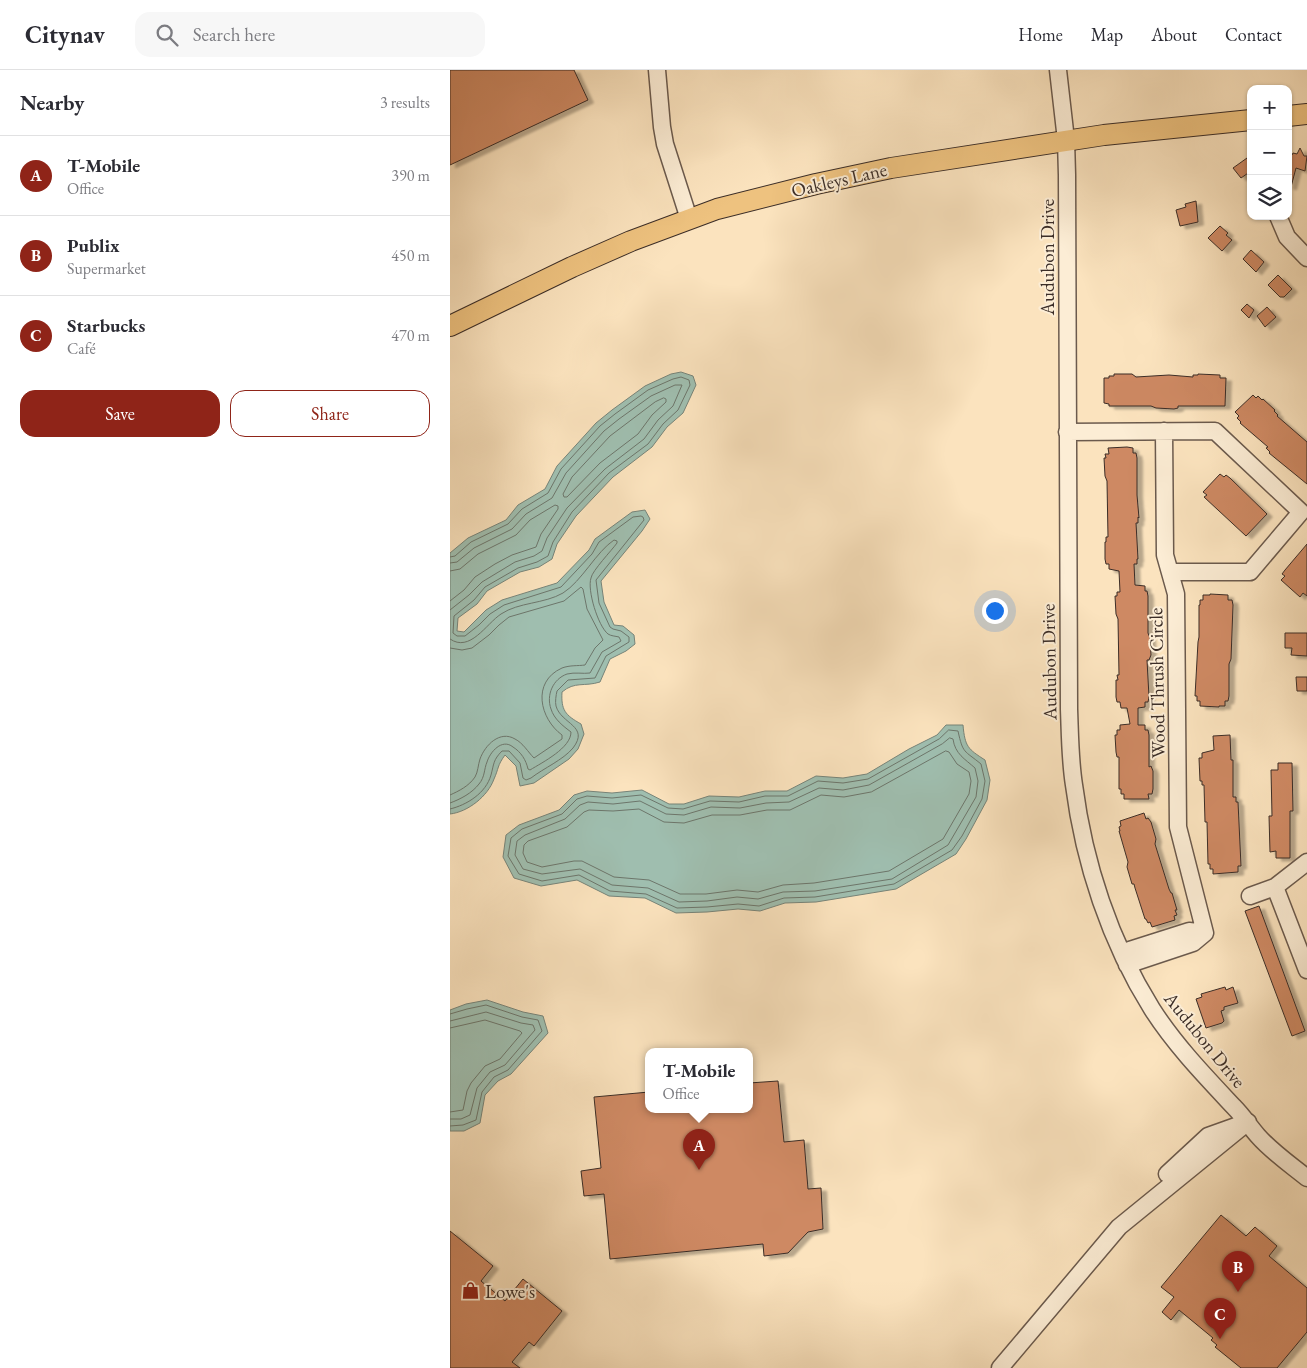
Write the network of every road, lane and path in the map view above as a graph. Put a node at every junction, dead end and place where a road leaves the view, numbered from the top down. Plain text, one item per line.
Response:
1 (657, 70) edge
2 (1058, 70) edge
3 (1307, 114) edge
4 (1292, 116) edge
5 (1247, 120) edge
6 (1066, 140) junction
7 (689, 219) junction
8 (1280, 220) edge
9 (1307, 258) edge
10 (450, 326) edge
11 (1164, 431) junction
12 (1067, 432) junction
13 (1170, 572) junction
14 (1306, 866) edge
15 (1275, 887) junction
16 (1250, 896) dead end
17 (1125, 959) junction
18 (1307, 970) edge
19 (1248, 1122) junction
20 (1307, 1178) edge
21 (1000, 1368) edge

1 - 7 street
2 - 6 street, Audubon Drive
3 - 4 main road
5 - 6 main road, Oakleys Lane
6 - 7 main road, Oakleys Lane
6 - 12 street, Audubon Drive
7 - 10 main road, Oakleys Lane
8 - 9 street
11 - 12 street
11 - 13 street, Wood Thrush Circle
11 - 13 street
12 - 17 street, Audubon Drive
13 - 17 street, Wood Thrush Circle
14 - 15 street
15 - 16 street
15 - 18 street
17 - 19 street, Audubon Drive
19 - 20 street, Audubon Drive
19 - 21 street

